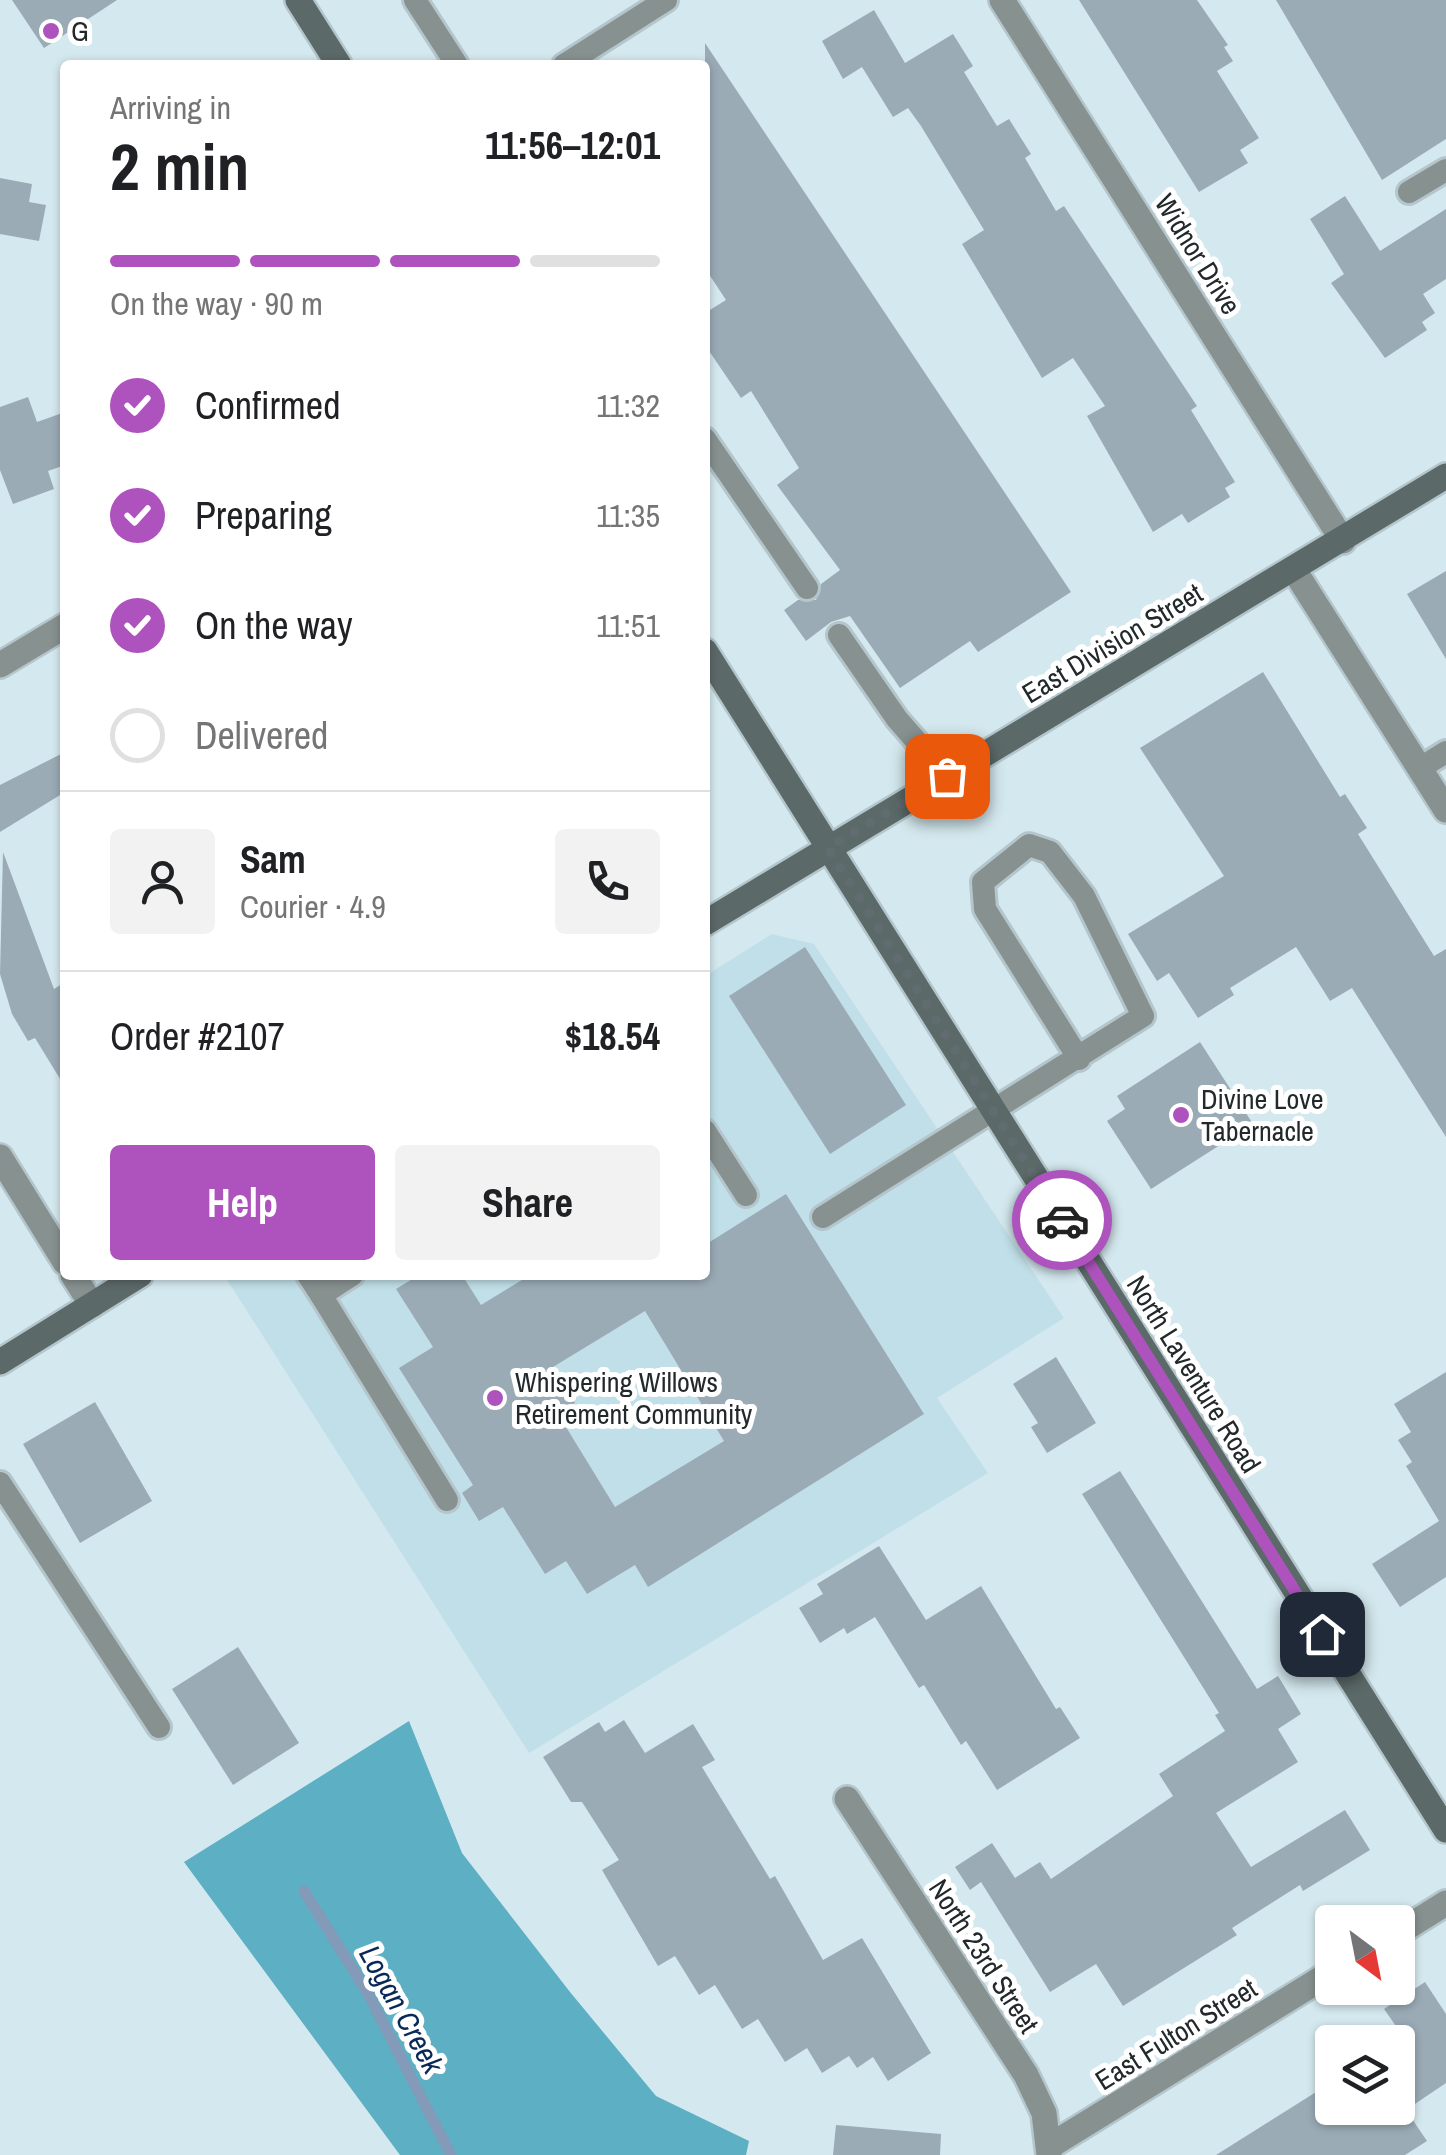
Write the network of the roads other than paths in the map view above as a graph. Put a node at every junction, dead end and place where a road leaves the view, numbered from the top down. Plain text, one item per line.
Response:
1 (298, 0) edge
2 (415, 0) edge
3 (666, 0) edge
4 (1002, 0) edge
5 (336, 60) edge
6 (455, 60) edge
7 (572, 60) edge
8 (1446, 170) edge
9 (1409, 192) dead end
10 (710, 447) edge
11 (1446, 476) edge
12 (1343, 541) junction
13 (1294, 570) junction
14 (807, 588) dead end
15 (60, 629) edge
16 (839, 635) dead end
17 (710, 659) edge
18 (0, 665) edge
19 (1446, 752) edge
20 (1420, 768) junction
21 (947, 776) junction
22 (1446, 810) edge
23 (828, 848) junction
24 (710, 920) edge
25 (1079, 1059) junction
26 (993, 1110) junction
27 (710, 1139) edge
28 (0, 1157) edge
29 (746, 1195) dead end
30 (824, 1217) dead end
31 (60, 1254) edge
32 (76, 1280) edge
33 (132, 1280) edge
34 (314, 1285) edge
35 (92, 1305) junction
36 (0, 1362) edge
37 (0, 1483) edge
38 (447, 1500) dead end
39 (159, 1727) dead end
40 (847, 1799) dead end
41 (1446, 1830) edge
42 (1446, 1903) edge
43 (1415, 1922) edge
44 (1315, 1983) edge
45 (1050, 2150) edge

1 - 5 street
2 - 6 lane
3 - 7 lane
4 - 12 street, Widnor Drive
8 - 9 lane
10 - 14 lane
11 - 12 street, East Division Street
12 - 13 street, East Division Street
13 - 20 street
13 - 21 street, East Division Street
15 - 18 street
16 - 21 lane
17 - 23 street, North Laventure Road
19 - 20 lane
20 - 22 street
21 - 23 street, East Division Street
23 - 24 street, East Division Street
23 - 26 street, North Laventure Road
25 - 25 lane
25 - 26 lane
26 - 30 lane
26 - 41 street, North Laventure Road
27 - 29 lane
28 - 31 street
32 - 35 street
33 - 35 street
34 - 38 lane
35 - 36 street
37 - 39 lane
40 - 45 street, North 23rd Street
42 - 43 street
44 - 45 street, East Fulton Street

